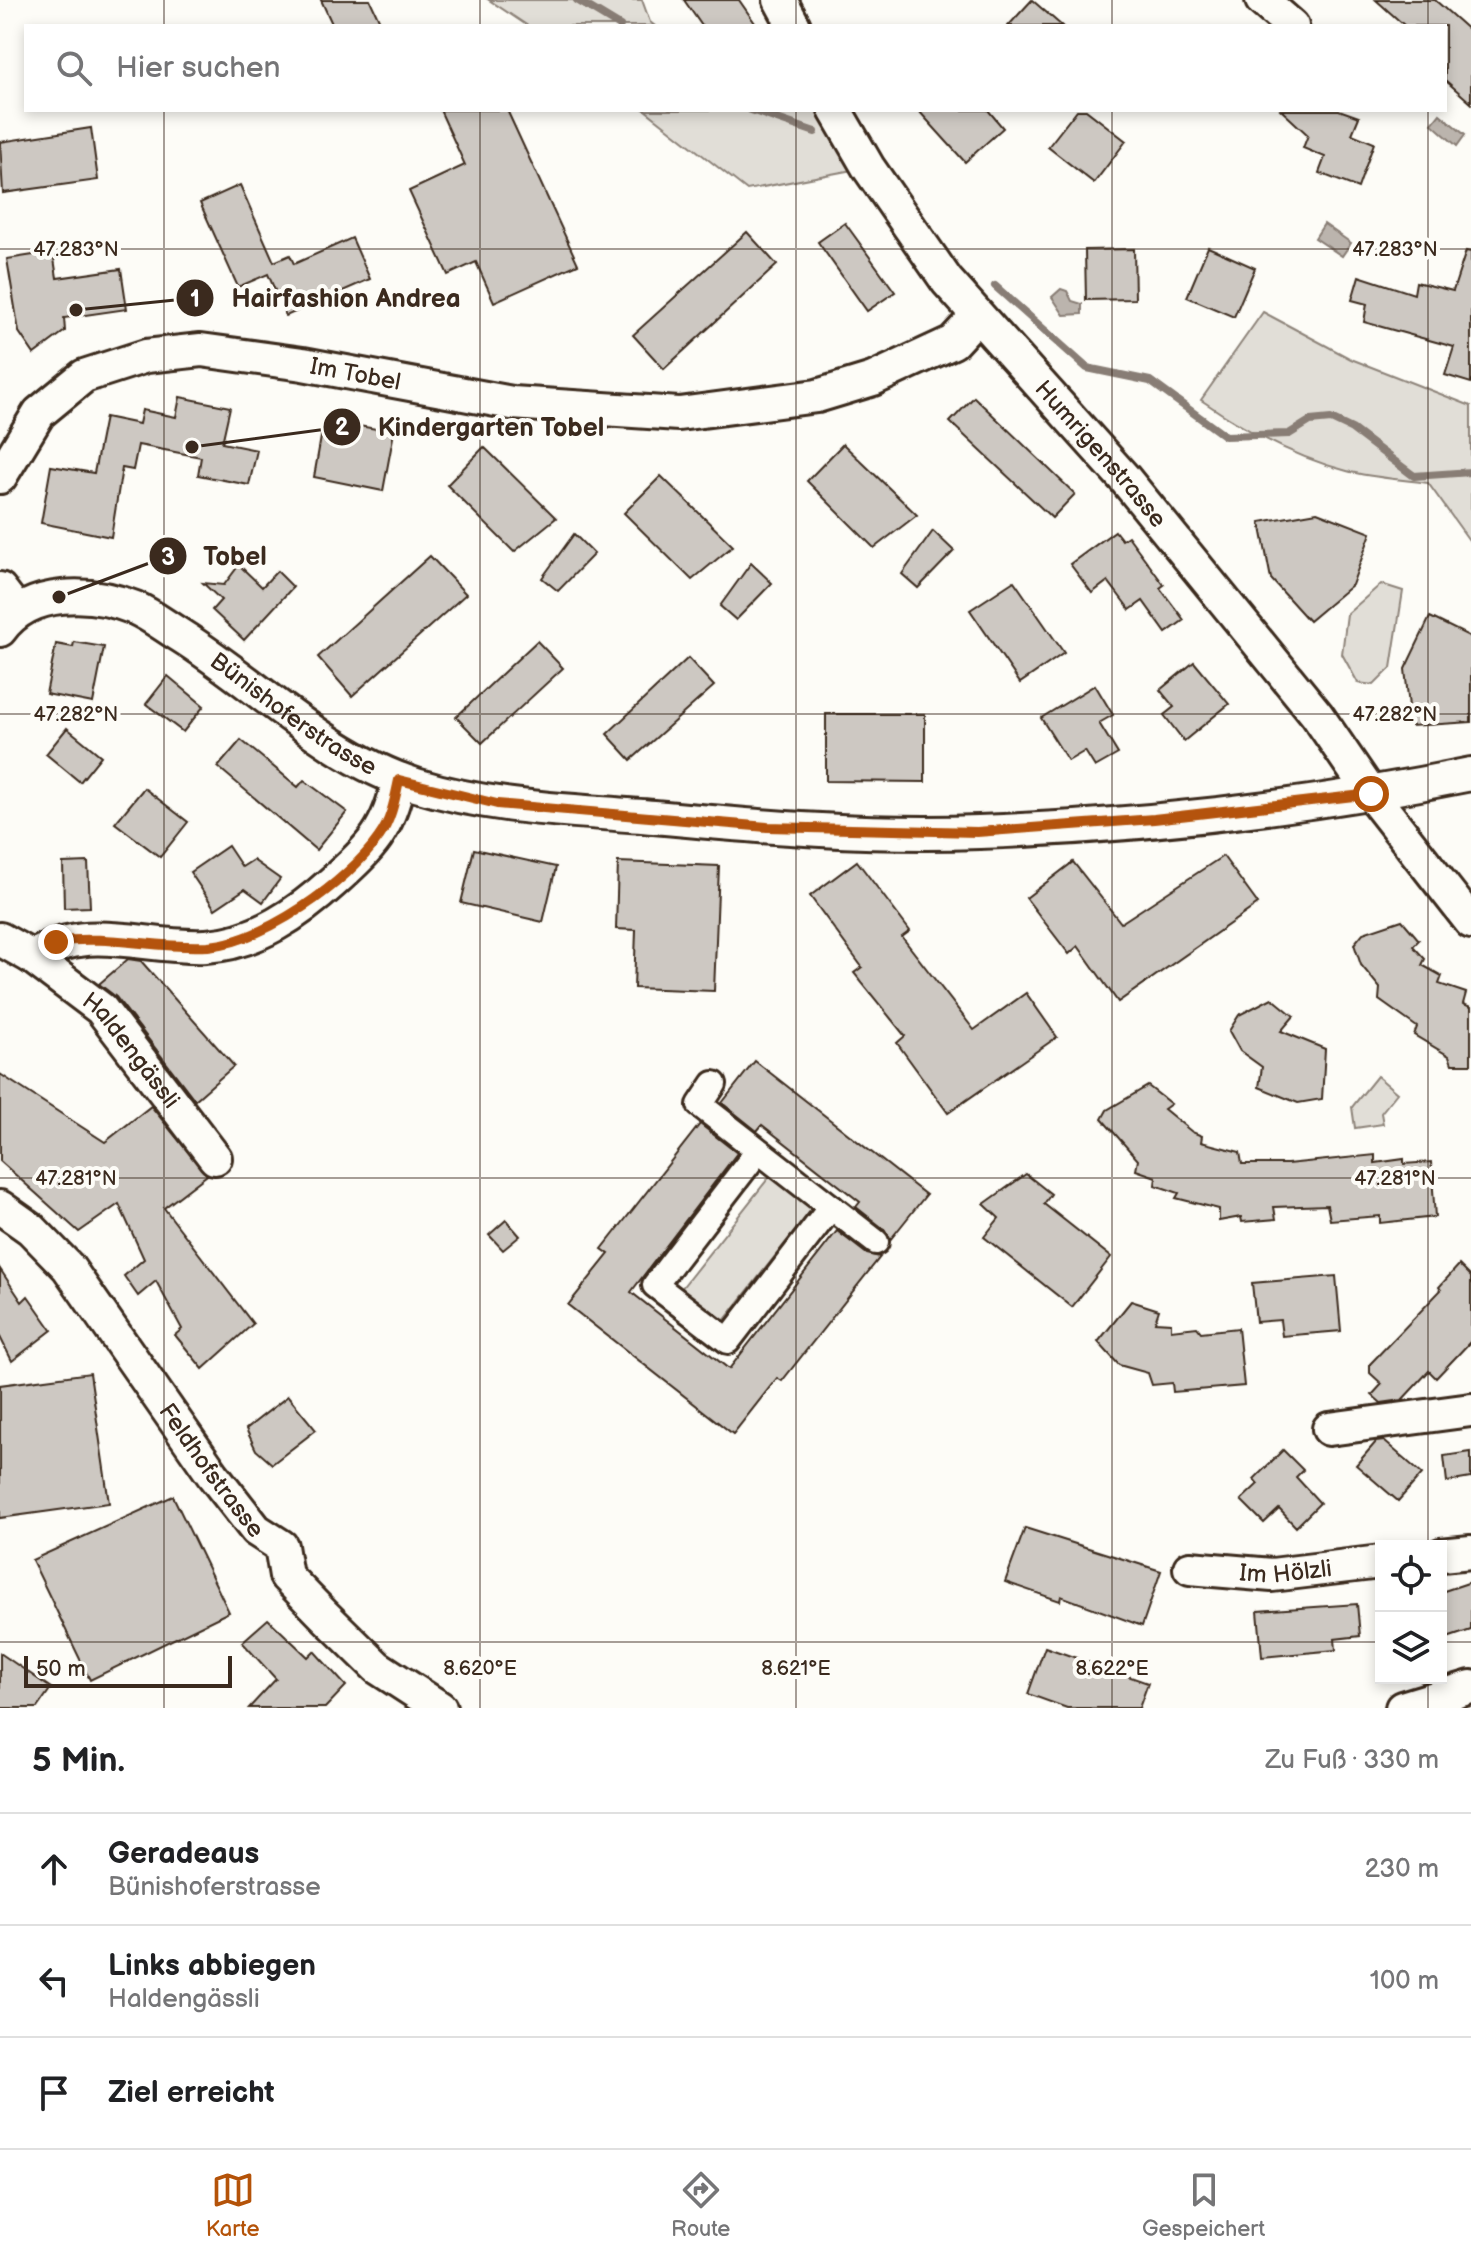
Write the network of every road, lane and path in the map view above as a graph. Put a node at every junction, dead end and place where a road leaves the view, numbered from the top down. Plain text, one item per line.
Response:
1 (780, 0) edge
2 (1262, 0) edge
3 (793, 24) edge
4 (1290, 24) edge
5 (836, 112) edge
6 (977, 316) junction
7 (0, 477) edge
8 (6, 610) edge
9 (1471, 774) edge
10 (399, 780) junction
11 (1371, 794) junction
12 (1471, 922) edge
13 (0, 939) edge
14 (32, 957) junction
15 (714, 1084) dead end
16 (758, 1151) junction
17 (215, 1158) dead end
18 (0, 1207) edge
19 (831, 1207) junction
20 (876, 1242) dead end
21 (1471, 1410) edge
22 (1329, 1429) dead end
23 (1471, 1552) edge
24 (1447, 1554) edge
25 (1375, 1563) edge
26 (1190, 1568) dead end
27 (1471, 1687) edge
28 (440, 1708) edge
29 (1402, 1708) edge

1 - 3 street
2 - 4 street
5 - 6 street, Humrigenstrasse
6 - 7 street, Im Tobel
6 - 11 street, Humrigenstrasse
8 - 10 street, Bünishoferstrasse
9 - 11 street, Bünishoferstrasse
10 - 11 street, Bünishoferstrasse
10 - 14 street
11 - 12 street, Humrigenstrasse
13 - 14 street, Haldengässli
14 - 17 street, Haldengässli
15 - 16 street
16 - 19 street
16 - 19 street
18 - 28 street, Feldhofstrasse
19 - 20 street
21 - 22 street
23 - 24 street
25 - 26 street, Im Hölzli
27 - 29 street

